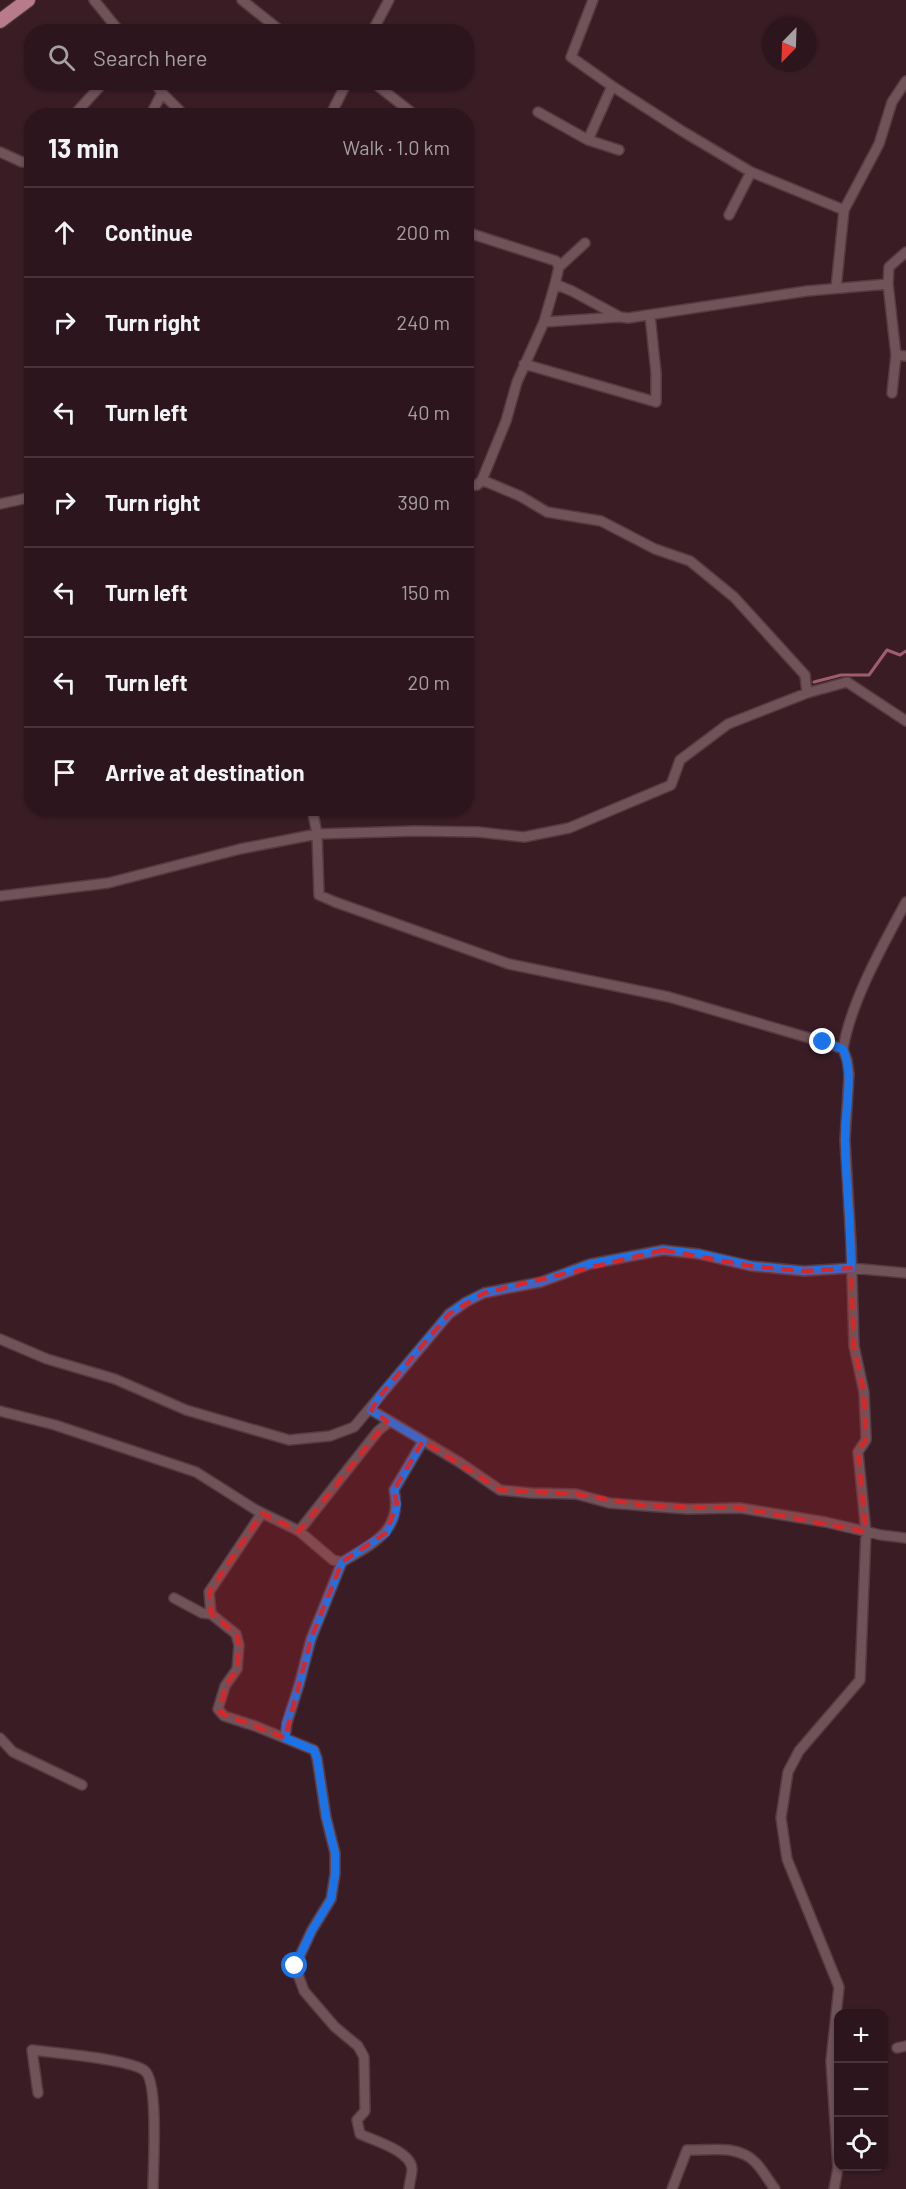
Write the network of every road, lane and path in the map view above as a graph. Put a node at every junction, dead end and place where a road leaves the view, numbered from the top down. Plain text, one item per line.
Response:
1 (28, 0) edge
2 (94, 0) edge
3 (242, 0) edge
4 (388, 0) edge
5 (593, 0) edge
6 (0, 21) edge
7 (114, 24) edge
8 (272, 24) edge
9 (376, 24) edge
10 (906, 81) edge
11 (612, 86) junction
12 (97, 90) edge
13 (160, 90) edge
14 (343, 90) edge
15 (383, 90) edge
16 (162, 93) junction
17 (80, 108) edge
18 (154, 108) edge
19 (177, 108) edge
20 (334, 108) edge
21 (406, 108) edge
22 (538, 112) dead end
23 (588, 140) junction
24 (619, 150) dead end
25 (0, 152) edge
26 (24, 162) edge
27 (751, 172) junction
28 (844, 210) junction
29 (729, 215) dead end
30 (474, 235) edge
31 (585, 243) dead end
32 (906, 252) edge
33 (559, 267) junction
34 (555, 284) junction
35 (888, 284) junction
36 (836, 288) junction
37 (650, 315) junction
38 (620, 317) junction
39 (544, 322) junction
40 (901, 355) edge
41 (524, 364) junction
42 (892, 393) dead end
43 (482, 480) junction
44 (474, 485) edge
45 (24, 499) edge
46 (0, 504) edge
47 (807, 693) junction
48 (906, 721) edge
49 (314, 816) edge
50 (317, 834) junction
51 (0, 896) edge
52 (906, 902) edge
53 (843, 1049) junction
54 (851, 1268) junction
55 (906, 1273) edge
56 (0, 1339) edge
57 (371, 1410) junction
58 (0, 1411) edge
59 (390, 1421) junction
60 (423, 1441) junction
61 (262, 1513) junction
62 (299, 1531) junction
63 (866, 1532) junction
64 (906, 1538) edge
65 (342, 1562) junction
66 (174, 1598) dead end
67 (211, 1614) junction
68 (0, 1738) edge
69 (285, 1738) junction
70 (82, 1785) dead end
71 (38, 2094) dead end
72 (153, 2189) edge
73 (409, 2189) edge
74 (672, 2189) edge
75 (775, 2189) edge
76 (834, 2189) edge

1 - 6 main road
2 - 7 street
3 - 8 street
4 - 9 street
5 - 11 street
10 - 28 street
11 - 23 street
11 - 27 street
12 - 17 street
13 - 16 street
14 - 20 street
15 - 21 street
16 - 18 street
16 - 19 street
22 - 23 street
23 - 24 street
25 - 26 street
27 - 28 street
27 - 29 street
28 - 36 street
30 - 33 street
31 - 33 street
32 - 35 street
33 - 34 street
34 - 38 street
34 - 39 street
35 - 36 street
35 - 40 street
36 - 37 street
37 - 38 street
37 - 41 street
38 - 39 street
39 - 41 street
40 - 42 street
41 - 43 street
43 - 44 street
43 - 47 street
45 - 46 street
47 - 48 street
47 - 50 street
49 - 50 street
50 - 51 street
50 - 53 street
52 - 53 street
53 - 54 street
54 - 55 street
54 - 57 street
54 - 63 street
56 - 57 street
57 - 59 street
58 - 61 street
59 - 60 street
59 - 62 street
60 - 63 street
60 - 65 street
61 - 62 street
61 - 67 street
62 - 65 street
63 - 64 street
63 - 76 street
65 - 69 street
66 - 67 street
67 - 69 street
68 - 70 street
69 - 73 street
71 - 72 street
74 - 75 street

